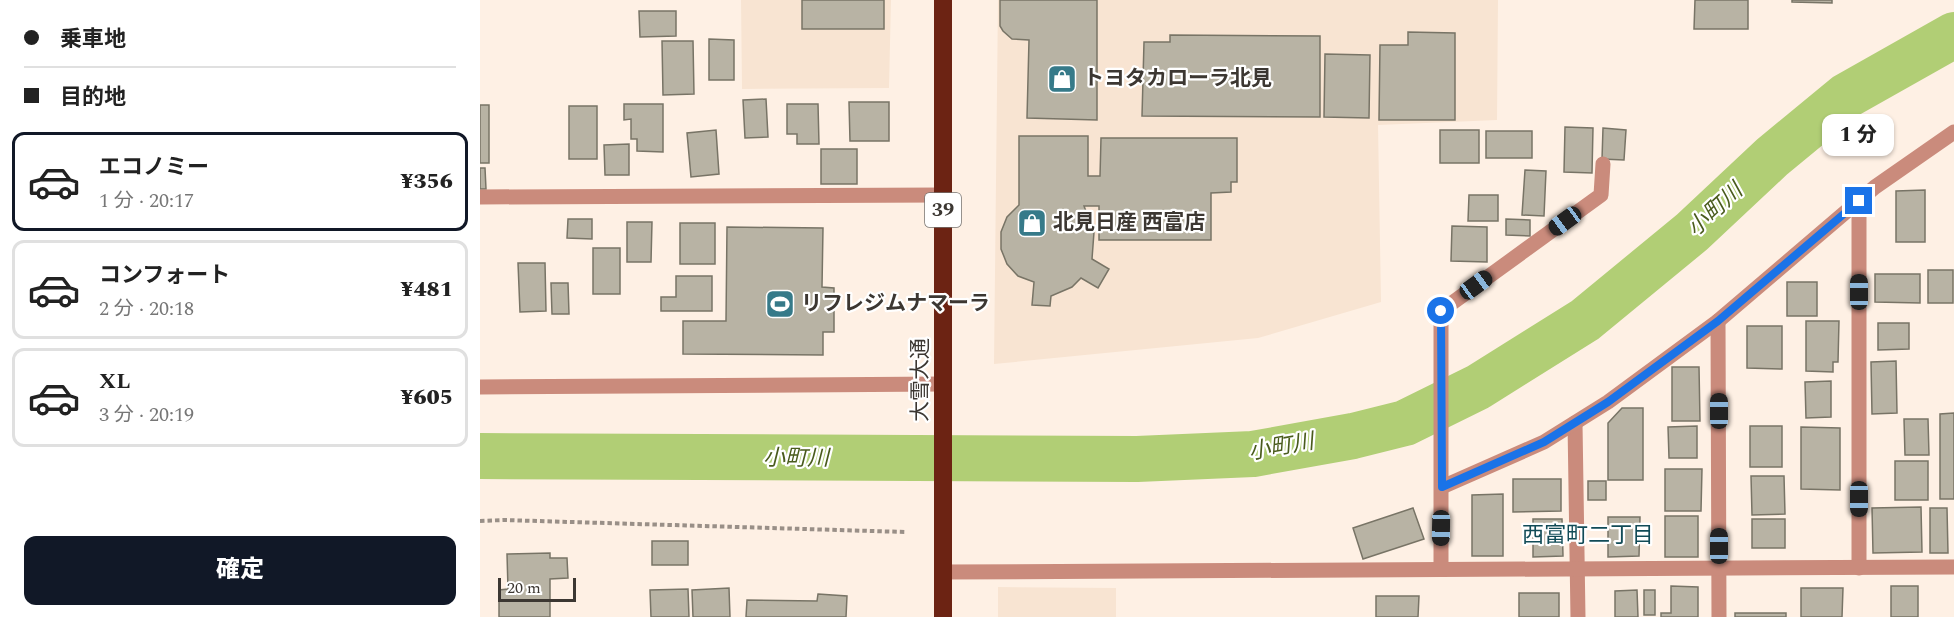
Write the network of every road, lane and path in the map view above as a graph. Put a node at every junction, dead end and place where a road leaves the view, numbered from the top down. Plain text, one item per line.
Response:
1 (943, 0) edge
2 (1954, 132) edge
3 (1603, 164) dead end
4 (943, 195) junction
5 (480, 197) edge
6 (1859, 201) junction
7 (1718, 321) junction
8 (944, 384) junction
9 (480, 387) edge
10 (1575, 423) junction
11 (1442, 479) junction
12 (480, 521) edge
13 (905, 532) dead end
14 (1954, 567) edge
15 (1576, 568) junction
16 (1719, 568) junction
17 (1859, 568) junction
18 (1441, 569) junction
19 (943, 572) junction
20 (943, 617) edge
21 (1578, 617) edge
22 (1719, 617) edge

1 - 4 highway, 大雪大通 / 39
2 - 6 street
3 - 11 street
4 - 5 street
4 - 8 highway, 大雪大通 / 39
6 - 7 street
6 - 17 street
7 - 10 street
7 - 16 street
8 - 9 street
8 - 19 highway, 大雪大通 / 39
10 - 11 street
10 - 15 street
11 - 18 street
12 - 13 path
14 - 17 street
15 - 16 street
15 - 18 street
15 - 21 street
16 - 17 street
16 - 22 street
18 - 19 street
19 - 20 highway, 大雪大通 / 39

